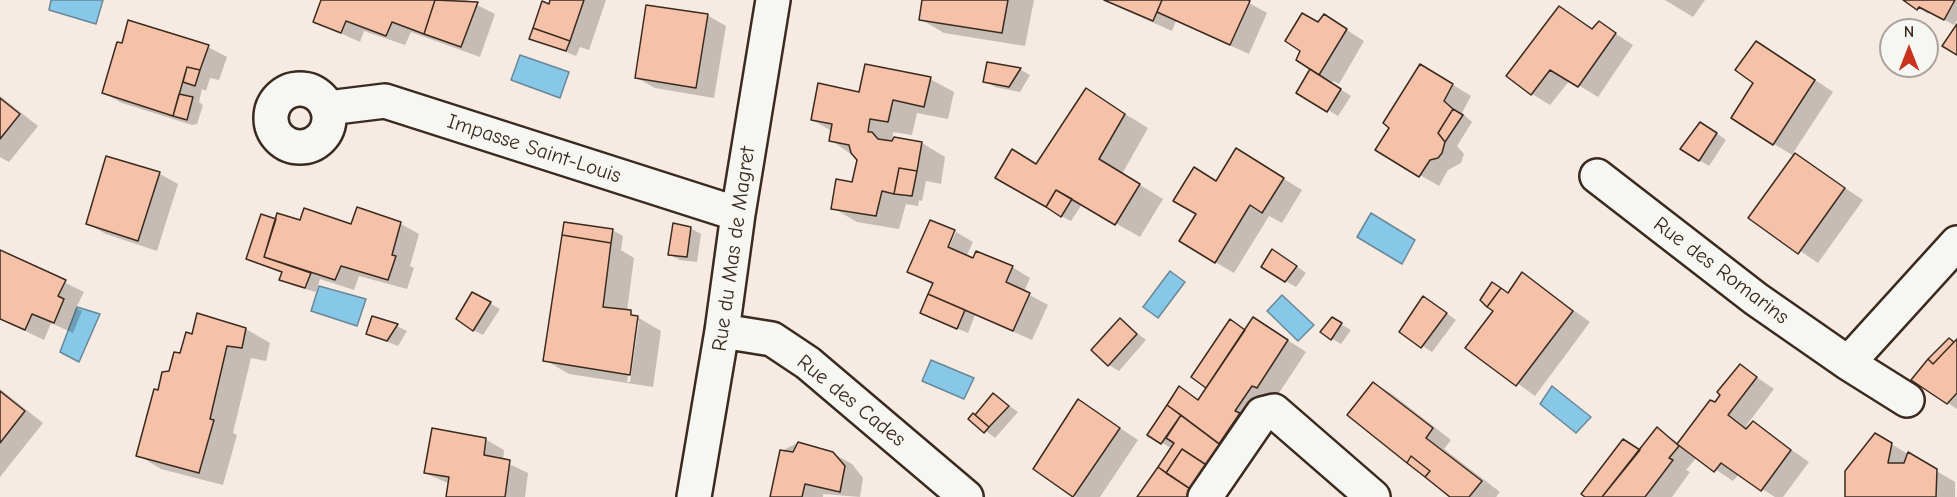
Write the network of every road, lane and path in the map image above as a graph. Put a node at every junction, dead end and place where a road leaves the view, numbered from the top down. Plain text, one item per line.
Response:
1 (773, 0) edge
2 (328, 108) dead end
3 (1597, 176) dead end
4 (738, 214) junction
5 (1957, 243) edge
6 (722, 331) junction
7 (1848, 363) junction
8 (1907, 400) dead end
9 (694, 497) edge
10 (966, 497) edge
11 (1206, 497) edge
12 (1373, 497) edge

1 - 4 street, Rue du Mas de Magret
2 - 4 street, Impasse Saint-Louis
3 - 7 street, Rue des Romarins
4 - 6 street, Rue du Mas de Magret
5 - 7 street
6 - 9 street, Rue du Mas de Magret
6 - 10 street, Rue des Cades
7 - 8 street, Rue des Romarins
11 - 12 street

